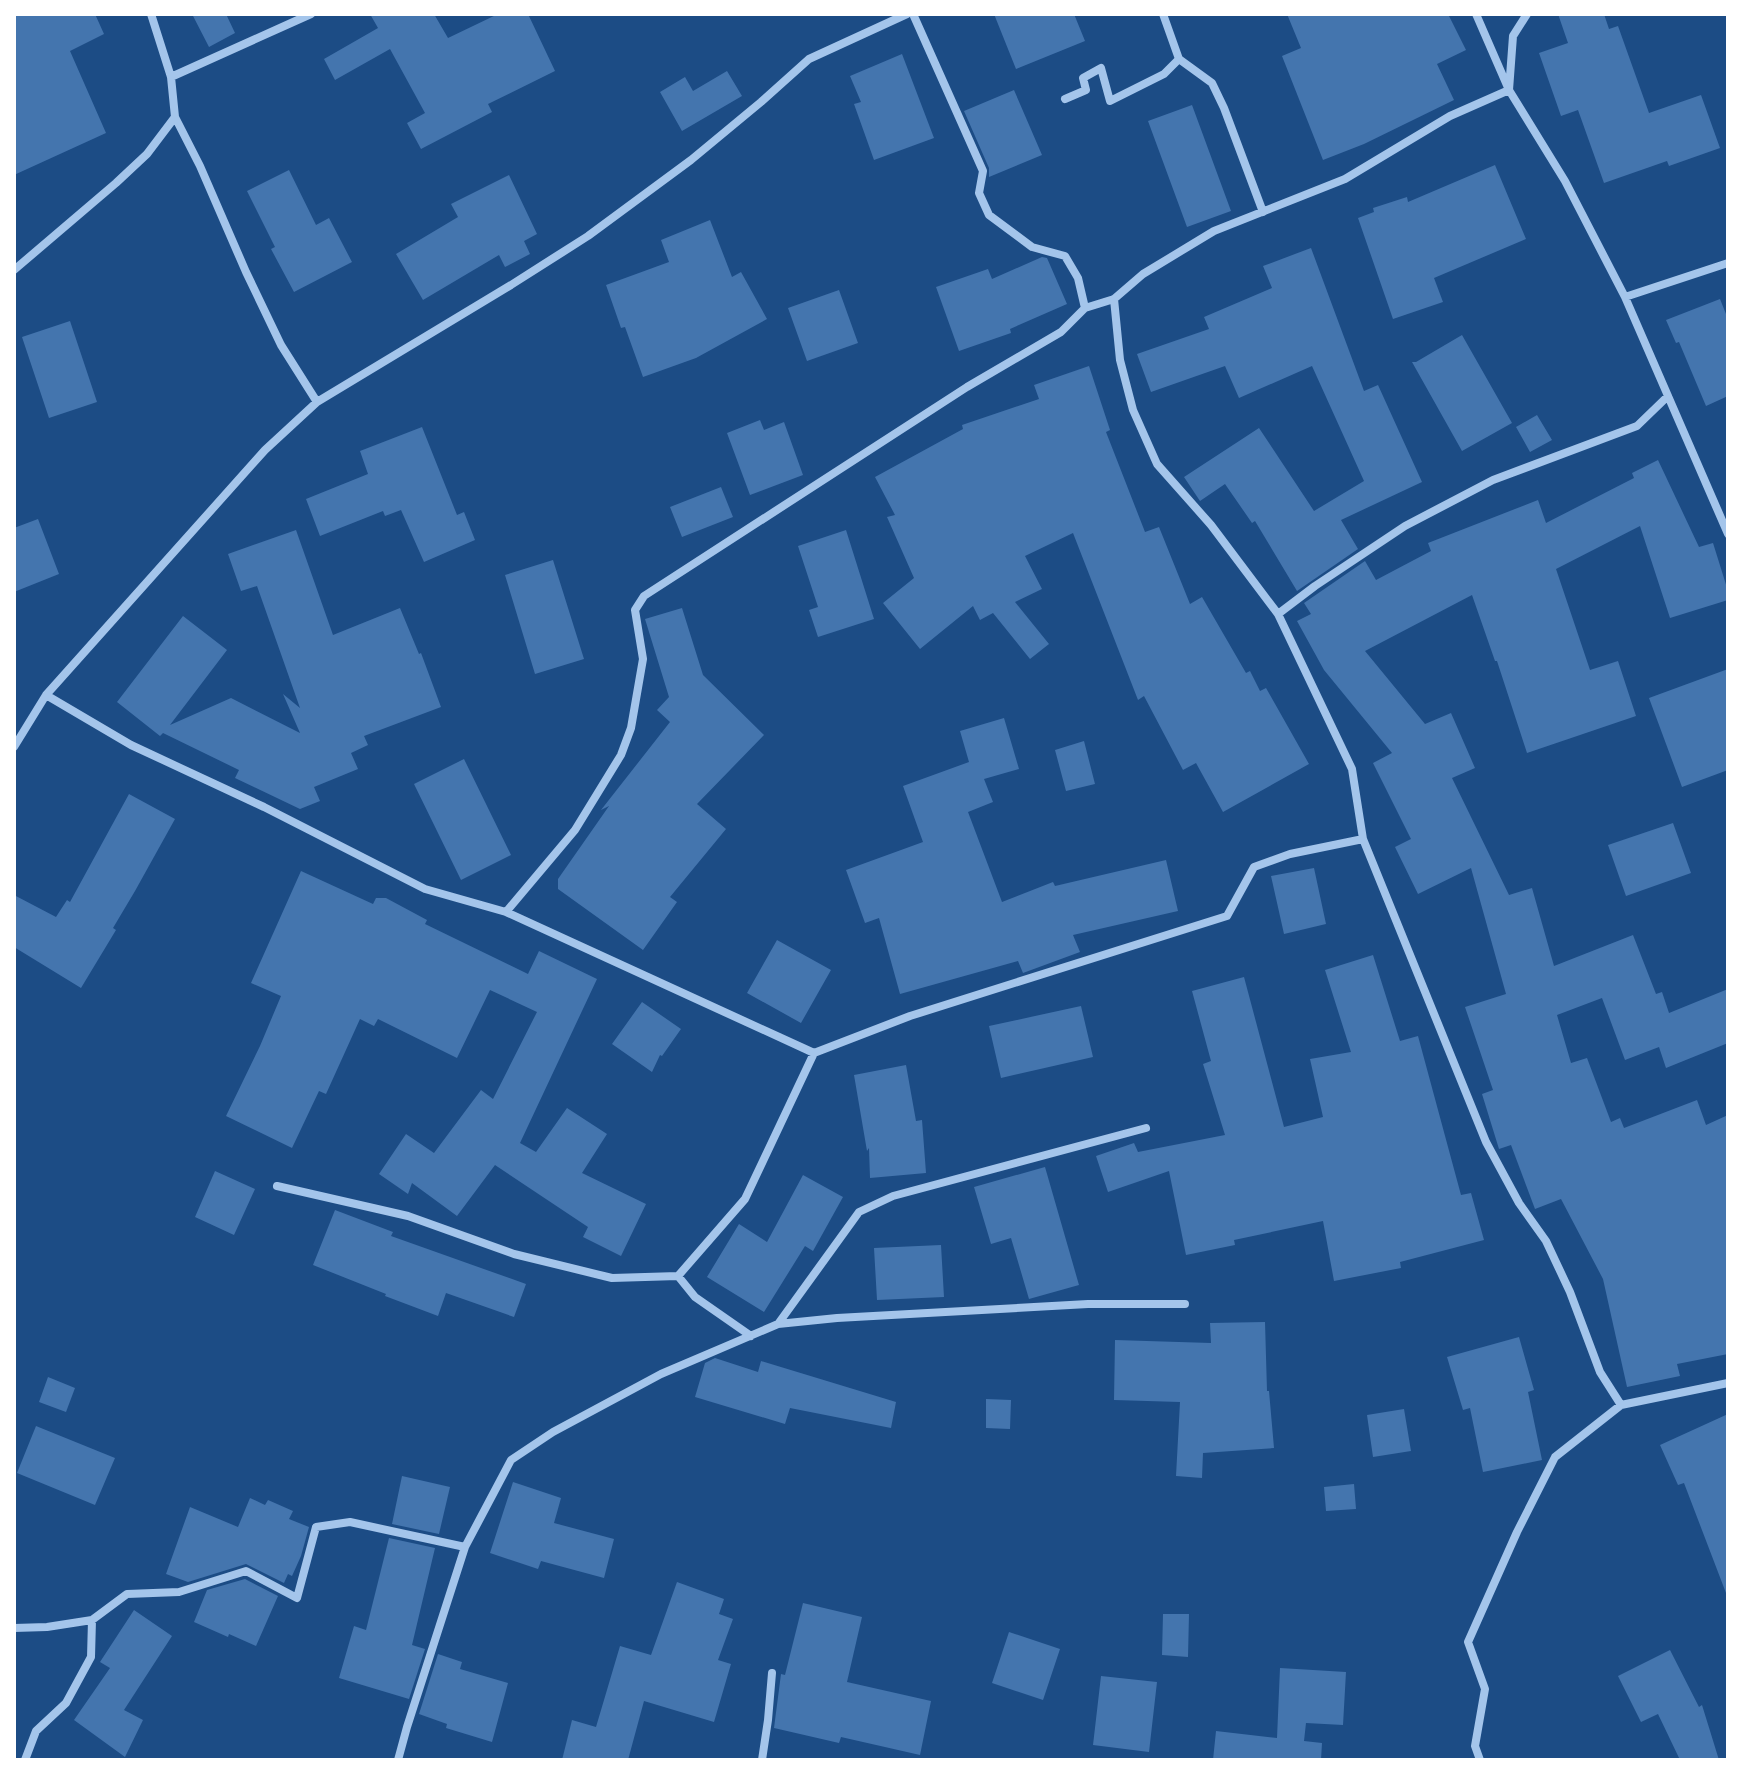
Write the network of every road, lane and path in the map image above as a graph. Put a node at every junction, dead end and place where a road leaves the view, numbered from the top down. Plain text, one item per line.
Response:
1 (151, 14) edge
2 (311, 14) edge
3 (910, 14) edge
4 (1163, 14) edge
5 (1476, 14) edge
6 (1527, 14) edge
7 (1179, 59) junction
8 (171, 77) junction
9 (1509, 90) junction
10 (1065, 99) dead end
11 (175, 117) junction
12 (1263, 212) junction
13 (1728, 263) edge
14 (14, 270) edge
15 (1625, 297) junction
16 (1114, 299) junction
17 (1085, 308) junction
18 (1668, 396) junction
19 (317, 402) junction
20 (1728, 534) edge
21 (1278, 614) junction
22 (46, 695) junction
23 (14, 747) edge
24 (1363, 839) junction
25 (506, 912) junction
26 (814, 1053) junction
27 (1146, 1128) dead end
28 (277, 1186) dead end
29 (678, 1276) junction
30 (1185, 1304) dead end
31 (778, 1324) junction
32 (751, 1336) junction
33 (1728, 1383) edge
34 (1621, 1405) junction
35 (465, 1547) junction
36 (92, 1620) junction
37 (14, 1628) edge
38 (772, 1673) dead end
39 (25, 1760) edge
40 (398, 1760) edge
41 (762, 1760) edge
42 (1480, 1760) edge

1 - 8 street
2 - 8 street
3 - 17 street
3 - 19 street
4 - 7 street
5 - 9 street
6 - 9 street
7 - 10 street
7 - 12 street
8 - 11 street
9 - 12 street
9 - 15 street
11 - 14 street
11 - 19 street
12 - 16 street
13 - 15 street
15 - 18 street
16 - 17 street
16 - 21 street
17 - 25 street
18 - 20 street
18 - 21 street
19 - 22 street
21 - 24 street
22 - 23 street
22 - 25 street
24 - 26 street
24 - 34 street
25 - 26 street
26 - 29 street
27 - 31 street
28 - 29 street
29 - 32 street
30 - 31 street
31 - 32 street
32 - 35 street
33 - 34 street
34 - 42 street
35 - 36 street
35 - 40 street
36 - 37 street
36 - 39 street
38 - 41 street

